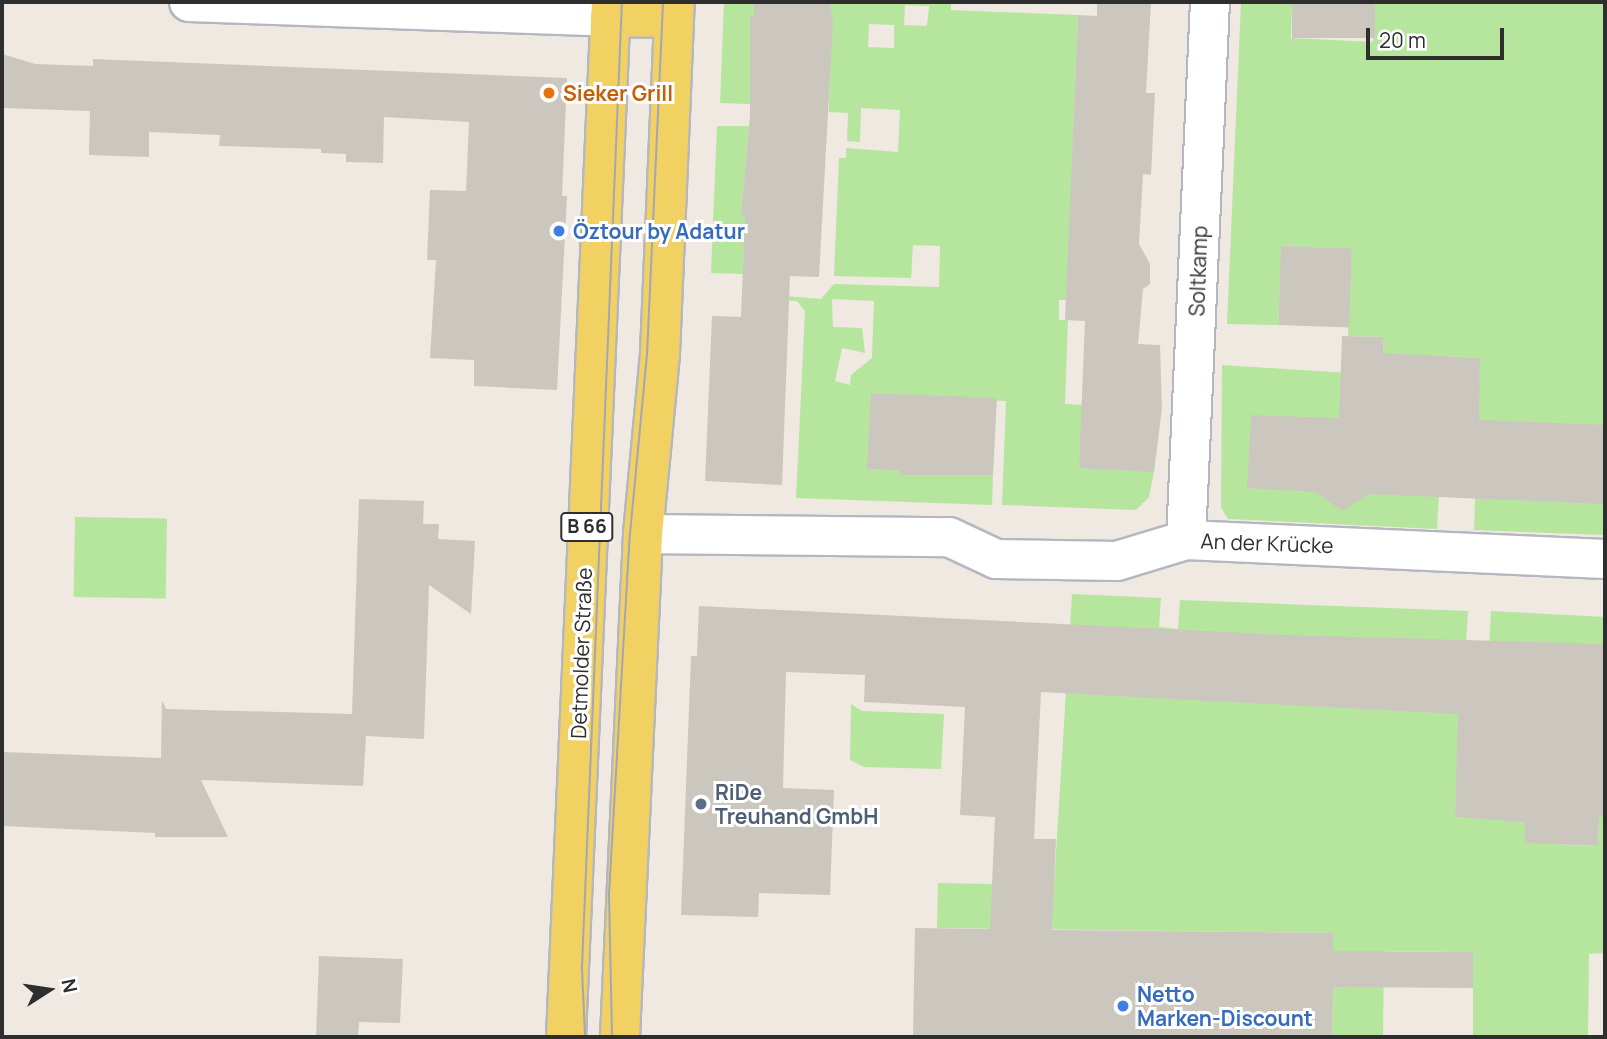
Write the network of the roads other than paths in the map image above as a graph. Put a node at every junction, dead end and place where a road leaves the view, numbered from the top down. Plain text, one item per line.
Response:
1 (189, 2) edge
2 (1210, 2) edge
3 (610, 9) edge
4 (674, 10) edge
5 (643, 534) junction
6 (1186, 540) junction
7 (1605, 559) edge
8 (566, 1037) edge
9 (620, 1037) edge

1 - 3 street
2 - 6 street, Soltkamp
3 - 4 main road
3 - 8 main road, Detmolder Straße / B 66
4 - 5 main road, B 66
5 - 6 street, An der Krücke
5 - 9 main road, B 66
6 - 7 street, An der Krücke

